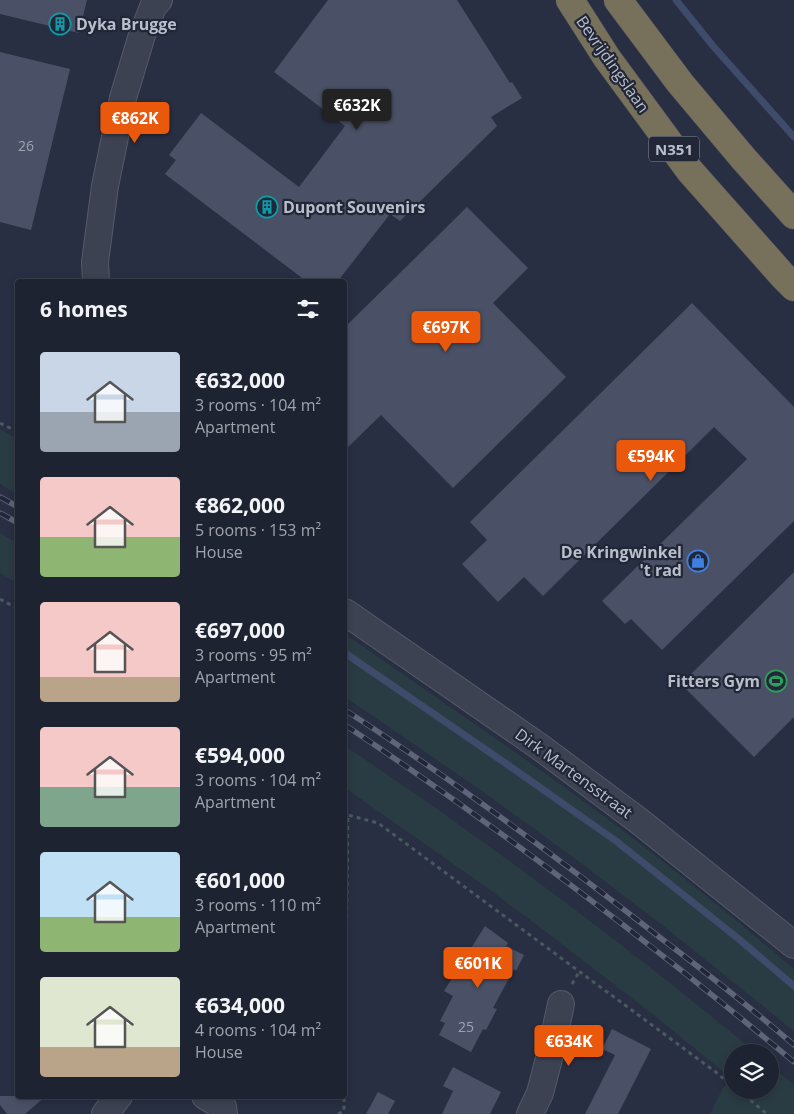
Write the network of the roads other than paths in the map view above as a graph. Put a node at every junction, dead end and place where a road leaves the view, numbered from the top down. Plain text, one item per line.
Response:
1 (159, 0) edge
2 (570, 0) edge
3 (618, 0) edge
4 (794, 215) edge
5 (96, 279) edge
6 (794, 287) edge
7 (347, 613) edge
8 (794, 945) edge
9 (561, 1004) dead end
10 (116, 1099) edge
11 (209, 1099) edge
12 (104, 1114) edge
13 (224, 1114) edge
14 (530, 1114) edge

1 - 5 street
2 - 6 highway, Bevrijdingslaan / N351
3 - 4 highway, N351
7 - 8 street, Dirk Martensstraat
9 - 14 street
10 - 12 street
11 - 13 street

